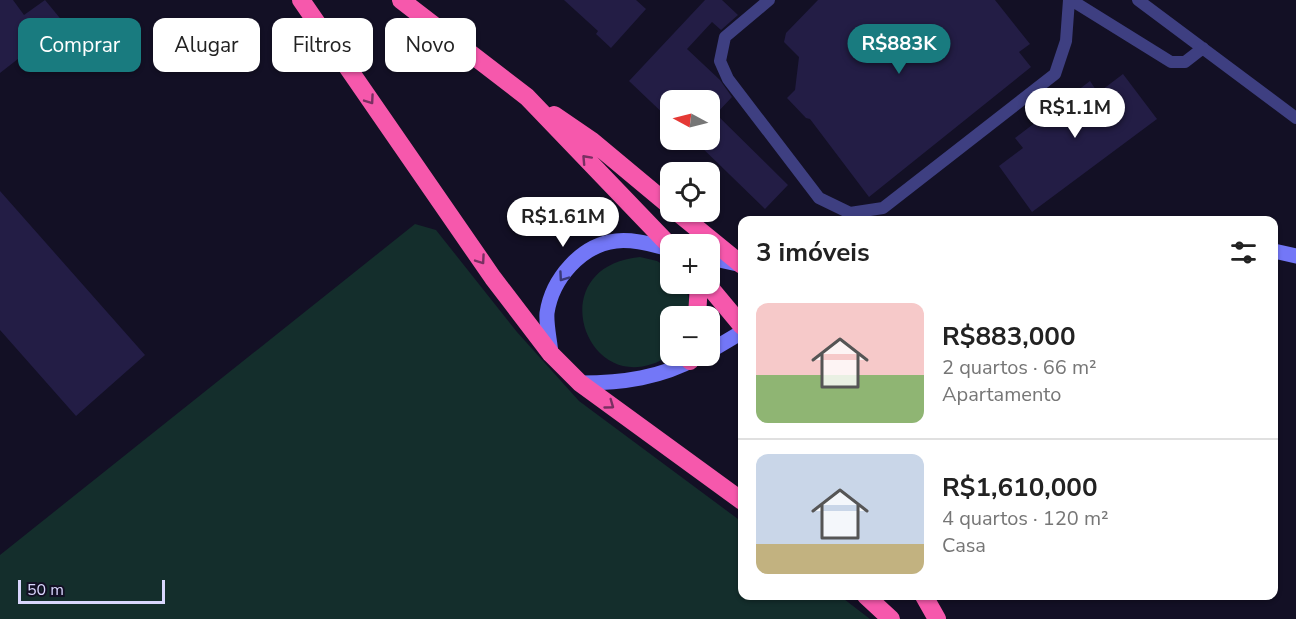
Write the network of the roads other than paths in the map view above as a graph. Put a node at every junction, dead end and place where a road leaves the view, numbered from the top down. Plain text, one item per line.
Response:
1 (301, 0) edge
2 (401, 0) edge
3 (769, 0) edge
4 (1070, 0) edge
5 (1138, 0) edge
6 (1203, 48) junction
7 (526, 97) junction
8 (1296, 118) edge
9 (660, 198) edge
10 (689, 222) edge
11 (660, 238) edge
12 (660, 246) edge
13 (1278, 252) edge
14 (1296, 256) edge
15 (720, 260) edge
16 (738, 262) edge
17 (738, 264) edge
18 (715, 294) edge
19 (738, 321) edge
20 (738, 334) edge
21 (720, 345) edge
22 (551, 354) junction
23 (677, 366) edge
24 (580, 383) junction
25 (738, 498) edge
26 (870, 600) edge
27 (926, 600) edge
28 (891, 619) edge
29 (937, 619) edge

1 -> 22 highway
2 - 7 highway
3 - 4 lane
4 - 6 lane
5 - 6 lane
6 - 8 lane
7 - 9 highway
11 -> 7 highway
10 - 16 highway
12 -> 22 main road
13 - 14 main road
15 - 17 main road
18 - 19 highway
20 - 21 main road
22 - 24 highway
23 - 24 main road
24 -> 25 highway
26 - 28 highway
27 - 29 highway

